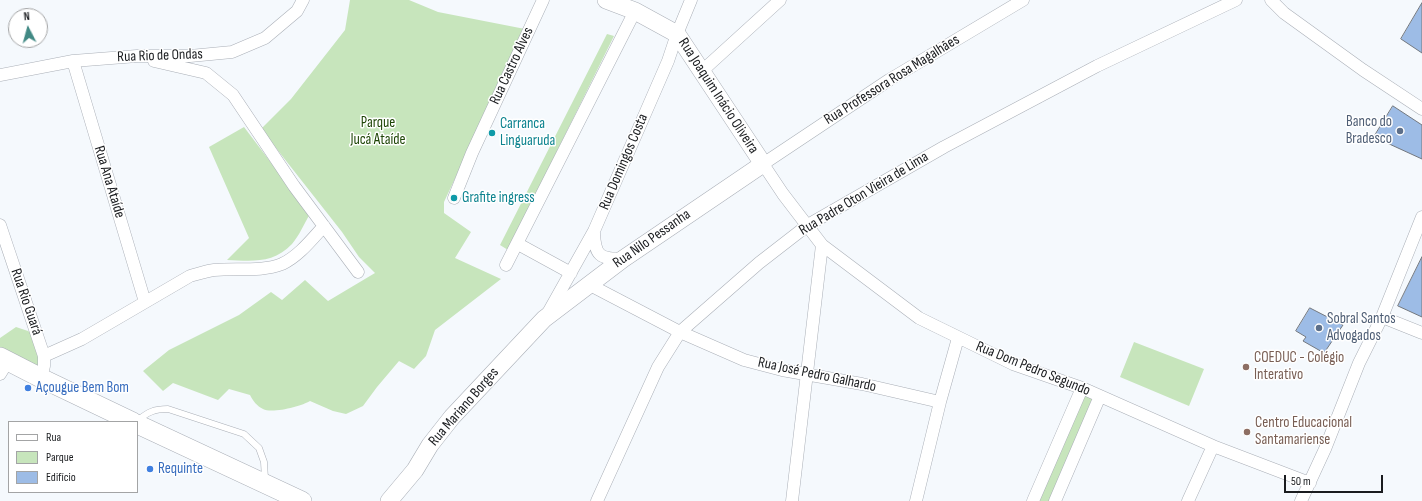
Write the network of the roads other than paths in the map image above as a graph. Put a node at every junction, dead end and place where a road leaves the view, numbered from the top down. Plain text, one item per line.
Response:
1 (303, 0) edge
2 (543, 0) edge
3 (606, 0) edge
4 (691, 0) edge
5 (780, 0) edge
6 (1022, 0) edge
7 (1236, 0) edge
8 (1271, 0) edge
9 (635, 11) junction
10 (677, 34) junction
11 (137, 56) junction
12 (73, 61) junction
13 (702, 71) junction
14 (0, 75) edge
15 (1422, 109) edge
16 (763, 164) junction
17 (454, 198) dead end
18 (1422, 217) edge
19 (0, 225) edge
20 (808, 225) junction
21 (324, 226) junction
22 (594, 231) junction
23 (518, 244) junction
24 (822, 245) junction
25 (623, 259) junction
26 (506, 265) dead end
27 (358, 272) dead end
28 (571, 273) junction
29 (590, 285) junction
30 (145, 302) junction
31 (1382, 317) junction
32 (544, 319) junction
33 (680, 332) junction
34 (1422, 333) edge
35 (958, 338) junction
36 (44, 356) junction
37 (3, 364) edge
38 (806, 374) junction
39 (40, 378) junction
40 (1082, 388) junction
41 (1100, 396) junction
42 (940, 402) junction
43 (131, 421) edge
44 (137, 421) edge
45 (138, 424) edge
46 (1213, 446) junction
47 (1310, 483) junction
48 (266, 485) junction
49 (302, 501) edge
50 (389, 501) edge
51 (597, 501) edge
52 (792, 501) edge
53 (916, 501) edge
54 (1032, 501) edge
55 (1055, 501) edge
56 (1188, 501) edge
57 (1301, 501) edge

1 - 11 street, Rua Rio de Ondas
2 - 17 street, Rua Castro Alves
3 - 9 street, Rua Joaquim Inácio Oliveira
4 - 10 street, Rua Domingos Costa
5 - 13 street
6 - 16 street, Rua Professora Rosa Magalhães
7 - 20 street, Rua Padre Oton Vieira de Lima
8 - 15 street
9 - 10 street, Rua Joaquim Inácio Oliveira
9 - 23 street
10 - 13 street, Rua Joaquim Inácio Oliveira
10 - 22 street, Rua Domingos Costa
11 - 12 street, Rua Rio de Ondas
11 - 21 street
12 - 14 street, Rua Rio de Ondas
12 - 30 street, Rua Ana Ataíde
13 - 16 street, Rua Joaquim Inácio Oliveira
16 - 20 street, Rua Dom Pedro Segundo
16 - 25 street, Rua Nilo Pessanha
18 - 31 street
19 - 36 street, Rua Rio Guará
20 - 24 street, Rua Dom Pedro Segundo
20 - 33 street, Rua Padre Oton Vieira de Lima
21 - 27 street
21 - 30 street
22 - 25 street
22 - 28 street, Rua Domingos Costa
23 - 26 street
23 - 28 street
24 - 35 street, Rua Dom Pedro Segundo
24 - 38 street
25 - 29 street, Rua Nilo Pessanha
28 - 32 street, Rua Domingos Costa
29 - 32 street, Rua Nilo Pessanha
29 - 33 street, Rua José Pedro Galhardo
30 - 36 street
31 - 34 street
31 - 47 street
32 - 50 street, Rua Mariano Borges
33 - 38 street, Rua José Pedro Galhardo
33 - 51 street, Rua Padre Oton Vieira de Lima
35 - 40 street, Rua Dom Pedro Segundo
35 - 42 street
36 - 39 street
37 - 39 main road
38 - 42 street, Rua José Pedro Galhardo
38 - 52 street
39 - 43 main road
40 - 41 street, Rua Dom Pedro Segundo
40 - 54 street
41 - 46 street, Rua Dom Pedro Segundo
41 - 55 street
42 - 53 street
44 - 48 lane
45 - 48 main road
46 - 47 street, Rua Dom Pedro Segundo
46 - 56 street
47 - 57 street
48 - 49 main road

